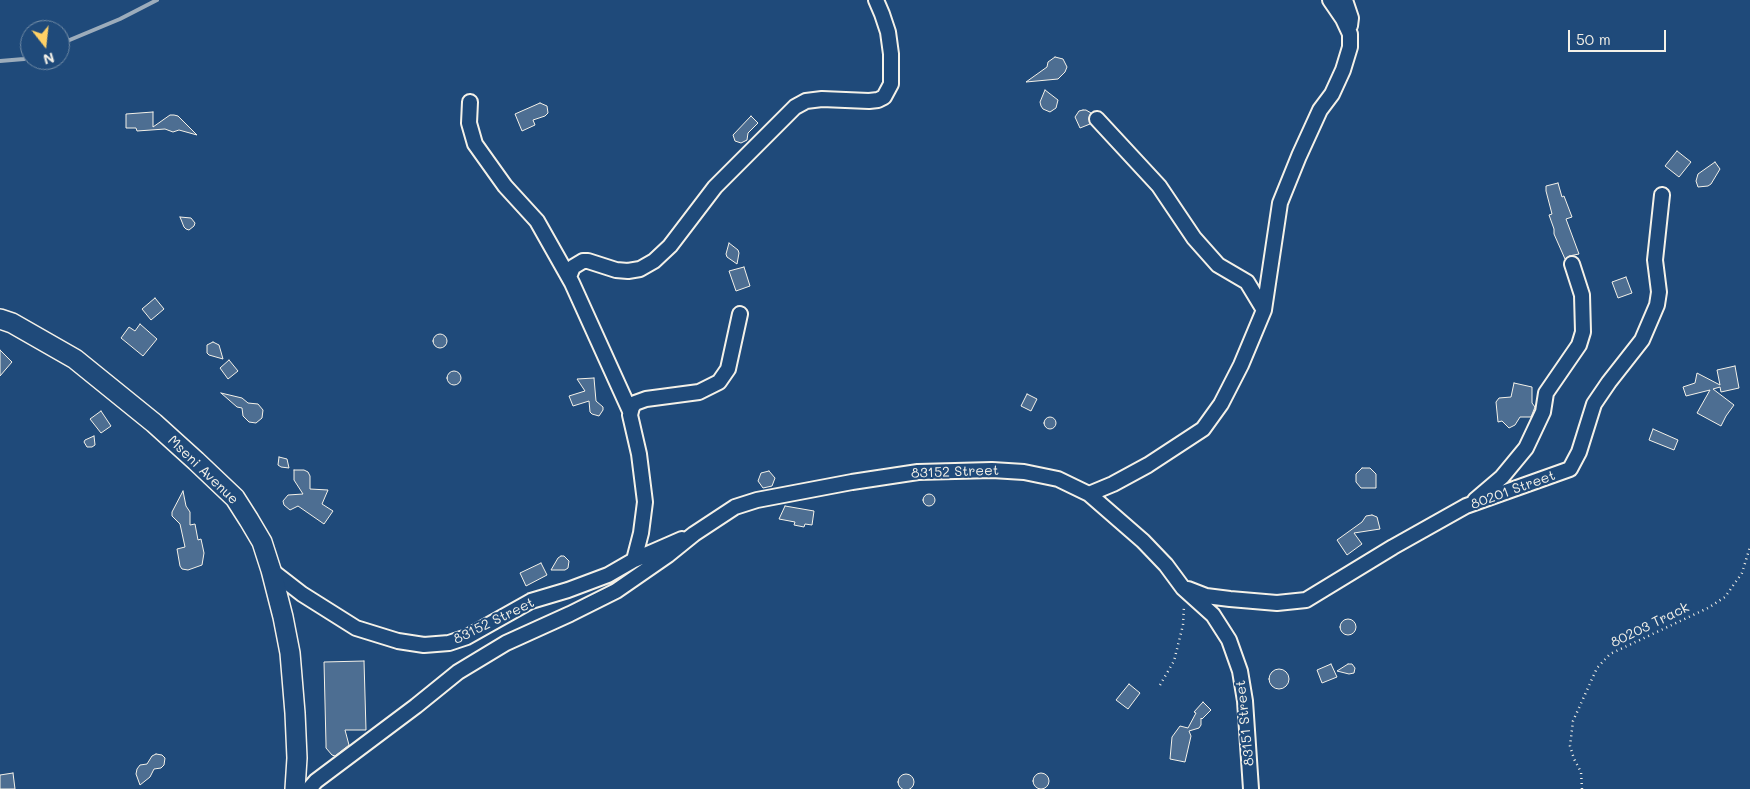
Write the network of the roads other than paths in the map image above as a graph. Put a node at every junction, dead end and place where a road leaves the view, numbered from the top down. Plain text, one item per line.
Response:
1 (876, 0) edge
2 (1330, 0) edge
3 (1345, 0) edge
4 (1350, 34) junction
5 (470, 102) dead end
6 (1097, 119) dead end
7 (1662, 194) dead end
8 (1572, 264) dead end
9 (572, 283) junction
10 (1264, 310) junction
11 (740, 314) dead end
12 (0, 319) edge
13 (630, 411) junction
14 (1090, 494) junction
15 (1466, 506) junction
16 (694, 534) junction
17 (634, 560) junction
18 (271, 570) junction
19 (1183, 588) junction
20 (295, 789) edge
21 (309, 789) edge
22 (1251, 789) edge

1 - 9 street
2 - 4 street
3 - 4 street
4 - 10 street
5 - 9 street
6 - 10 street
7 - 15 street, 80201 Street
8 - 15 street
9 - 13 street
10 - 14 street
11 - 13 street
12 - 18 street, Mseni Avenue
13 - 17 street
14 - 16 street, 83152 Street
14 - 19 street, 83152 Street
15 - 19 street, 80201 Street
16 - 17 street, 83152 Street
16 - 21 street, 83152 Street
17 - 18 street, 83152 Street
18 - 20 street, Mseni Avenue
19 - 22 street, 83151 Street

